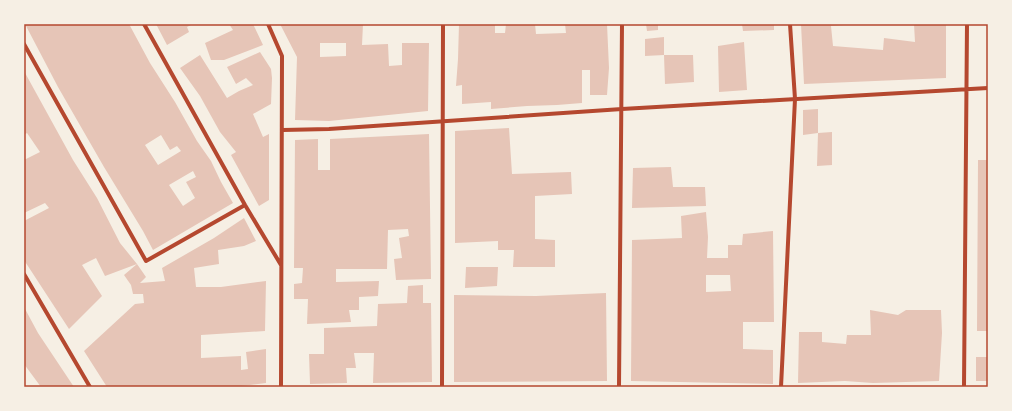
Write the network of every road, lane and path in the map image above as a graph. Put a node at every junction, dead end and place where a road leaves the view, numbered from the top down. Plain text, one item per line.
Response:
1 (144, 24) edge
2 (268, 24) edge
3 (443, 24) edge
4 (622, 24) edge
5 (790, 24) edge
6 (967, 24) edge
7 (24, 44) edge
8 (988, 88) edge
9 (967, 89) junction
10 (795, 99) junction
11 (622, 110) junction
12 (442, 121) junction
13 (282, 130) junction
14 (245, 205) junction
15 (282, 266) junction
16 (24, 274) edge
17 (90, 387) edge
18 (281, 387) edge
19 (442, 387) edge
20 (619, 387) edge
21 (781, 387) edge
22 (964, 387) edge

1 - 14 street
2 - 13 street
3 - 12 street
4 - 11 street
5 - 10 street
6 - 9 street
7 - 14 street
8 - 9 street
9 - 10 street
9 - 22 street
10 - 11 street
10 - 21 street
11 - 12 street
11 - 20 street
12 - 13 street
12 - 19 street
13 - 15 street
14 - 15 street
15 - 18 street
16 - 17 street

